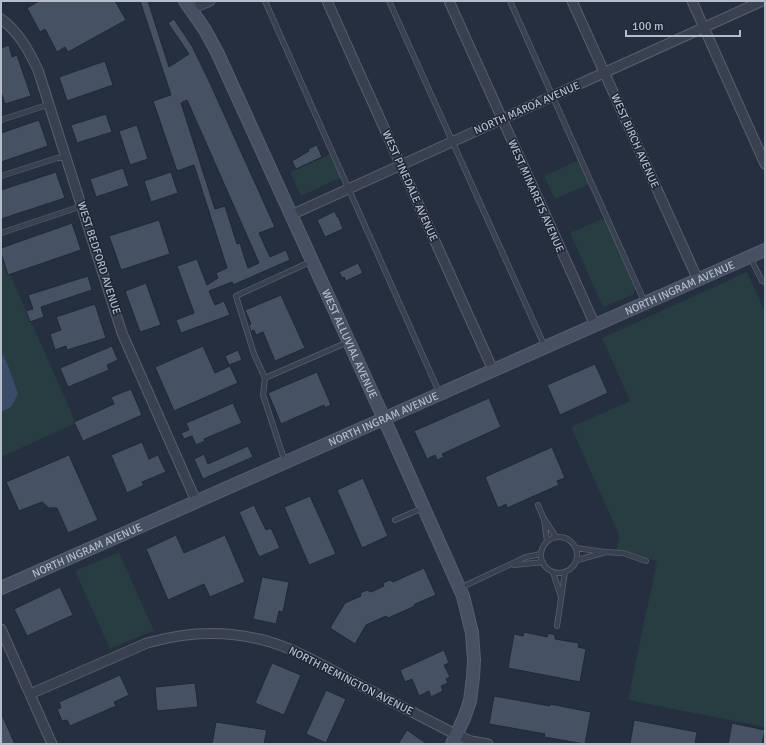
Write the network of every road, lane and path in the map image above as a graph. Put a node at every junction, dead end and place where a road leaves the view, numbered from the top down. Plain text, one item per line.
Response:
1 (210, 1) edge
2 (265, 1) edge
3 (327, 1) edge
4 (389, 1) edge
5 (449, 1) edge
6 (510, 1) edge
7 (572, 1) edge
8 (692, 1) edge
9 (762, 1) edge
10 (188, 5) edge
11 (1, 19) edge
12 (704, 27) junction
13 (604, 73) junction
14 (553, 96) junction
15 (50, 104) junction
16 (502, 119) junction
17 (1, 120) edge
18 (452, 142) junction
19 (67, 158) junction
20 (765, 164) edge
21 (401, 165) junction
22 (1, 176) edge
23 (348, 188) junction
24 (82, 206) junction
25 (291, 214) junction
26 (1, 233) edge
27 (765, 250) edge
28 (750, 256) junction
29 (312, 261) junction
30 (698, 280) junction
31 (765, 282) edge
32 (645, 303) junction
33 (595, 325) junction
34 (348, 342) junction
35 (545, 347) junction
36 (493, 370) junction
37 (265, 378) junction
38 (440, 394) junction
39 (384, 419) junction
40 (285, 462) junction
41 (196, 501) junction
42 (538, 506) dead end
43 (424, 508) junction
44 (543, 517) junction
45 (395, 520) dead end
46 (556, 537) junction
47 (547, 541) junction
48 (576, 548) junction
49 (604, 552) junction
50 (541, 554) junction
51 (577, 560) junction
52 (646, 561) dead end
53 (543, 562) junction
54 (511, 565) junction
55 (554, 572) junction
56 (565, 572) junction
57 (1, 588) edge
58 (460, 588) junction
59 (561, 598) junction
60 (556, 626) dead end
61 (1, 629) edge
62 (30, 694) junction
63 (454, 740) edge
64 (52, 744) edge
65 (488, 744) edge

1 - 10 street
2 - 23 lane
3 - 21 street, WEST PINEDALE AVENUE
4 - 18 lane
5 - 16 street, WEST MINARETS AVENUE
6 - 14 lane
7 - 13 street, WEST BIRCH AVENUE
8 - 12 street
9 - 12 street, NORTH MAROA AVENUE
10 - 25 street, WEST ALLUVIAL AVENUE
11 - 15 street, WEST BEDFORD AVENUE
12 - 13 street, NORTH MAROA AVENUE
12 - 20 street
13 - 14 street, NORTH MAROA AVENUE
13 - 30 street, WEST BIRCH AVENUE
14 - 16 street, NORTH MAROA AVENUE
14 - 32 lane
15 - 17 lane
15 - 19 street, WEST BEDFORD AVENUE
16 - 18 street, NORTH MAROA AVENUE
16 - 33 street, WEST MINARETS AVENUE
18 - 21 street, NORTH MAROA AVENUE
18 - 35 lane
19 - 22 lane
19 - 24 street, WEST BEDFORD AVENUE
21 - 23 street, NORTH MAROA AVENUE
21 - 36 street, WEST PINEDALE AVENUE
23 - 25 street, NORTH MAROA AVENUE
23 - 38 lane
24 - 26 lane
24 - 41 street, WEST BEDFORD AVENUE
25 - 29 street, WEST ALLUVIAL AVENUE
27 - 28 street, NORTH INGRAM AVENUE
28 - 30 street, NORTH INGRAM AVENUE
28 - 31 lane
29 - 34 street, WEST ALLUVIAL AVENUE
29 - 37 lane
30 - 32 street, NORTH INGRAM AVENUE
32 - 33 street, NORTH INGRAM AVENUE
33 - 35 street, NORTH INGRAM AVENUE
34 - 37 lane
34 - 39 street, WEST ALLUVIAL AVENUE
35 - 36 street, NORTH INGRAM AVENUE
36 - 38 street, NORTH INGRAM AVENUE
37 - 40 lane
38 - 39 street, NORTH INGRAM AVENUE
39 - 40 street, NORTH INGRAM AVENUE
39 - 43 street, WEST ALLUVIAL AVENUE
40 - 41 street, NORTH INGRAM AVENUE
41 - 57 street, NORTH INGRAM AVENUE
42 - 44 lane
43 - 45 lane
43 - 58 street, WEST ALLUVIAL AVENUE
44 - 46 lane
44 - 47 lane
46 - 47 lane
46 - 48 lane
47 - 50 lane
48 - 49 lane
48 - 51 lane
49 - 51 lane
49 - 52 lane
50 - 53 lane
50 - 54 lane
51 - 56 lane
53 - 54 lane
53 - 55 lane
54 - 58 lane
55 - 56 lane
55 - 59 lane
56 - 59 lane
58 - 63 street, WEST ALLUVIAL AVENUE
59 - 60 lane
61 - 62 street
62 - 63 street, NORTH REMINGTON AVENUE
62 - 64 street
63 - 65 street, NORTH REMINGTON AVENUE

